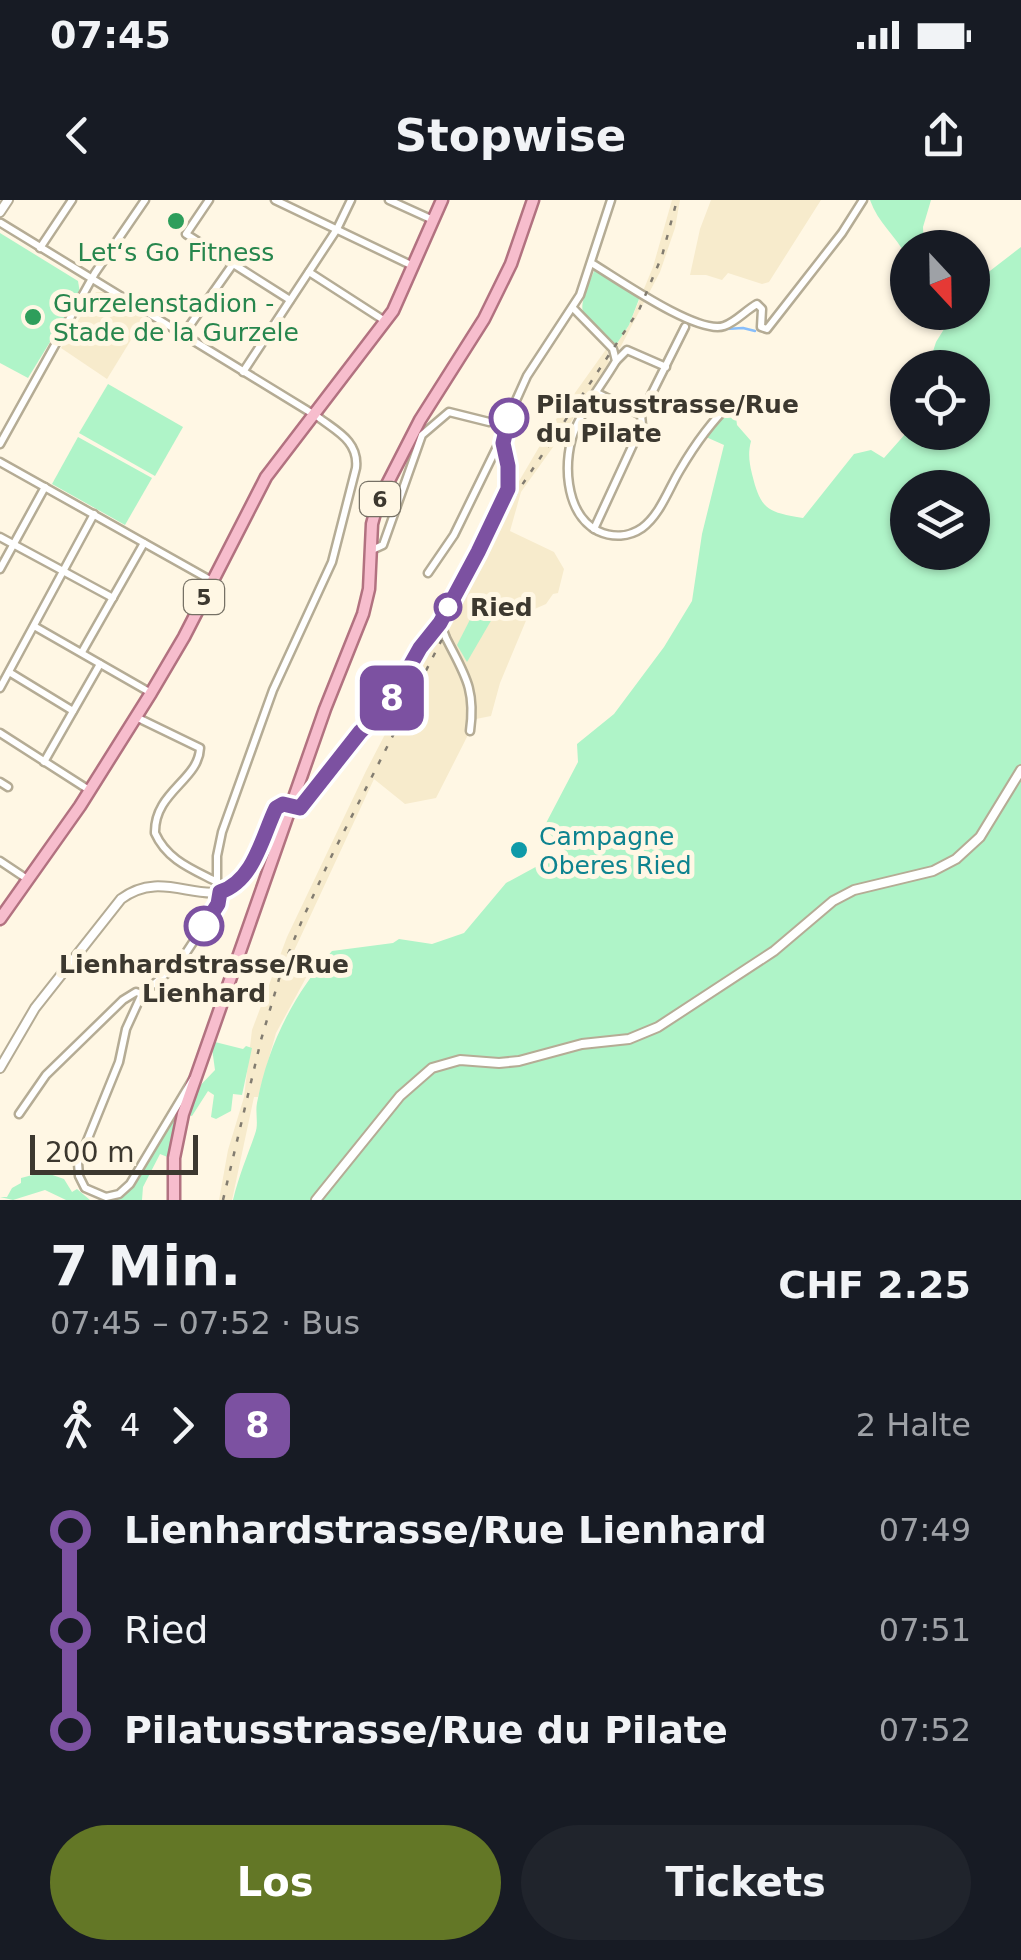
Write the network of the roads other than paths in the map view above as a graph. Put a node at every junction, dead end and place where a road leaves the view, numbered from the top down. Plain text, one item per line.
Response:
1 (8, 200) edge
2 (72, 200) edge
3 (145, 200) edge
4 (209, 200) edge
5 (275, 200) edge
6 (351, 200) edge
7 (389, 200) edge
8 (442, 200) edge
9 (533, 200) edge
10 (611, 200) edge
11 (863, 200) edge
12 (0, 214) edge
13 (434, 220) junction
14 (0, 224) edge
15 (338, 229) junction
16 (40, 248) junction
17 (233, 264) junction
18 (593, 264) junction
19 (414, 266) junction
20 (309, 272) junction
21 (93, 279) junction
22 (290, 300) junction
23 (573, 308) junction
24 (386, 322) junction
25 (685, 327) dead end
26 (183, 335) junction
27 (613, 348) junction
28 (627, 350) junction
29 (616, 362) junction
30 (666, 367) junction
31 (243, 372) junction
32 (598, 392) junction
33 (731, 403) dead end
34 (314, 415) junction
35 (509, 416) junction
36 (641, 416) junction
37 (503, 443) junction
38 (0, 444) edge
39 (0, 462) edge
40 (45, 487) junction
41 (94, 514) junction
42 (594, 529) junction
43 (0, 537) edge
44 (144, 543) junction
45 (14, 544) junction
46 (371, 550) junction
47 (0, 569) edge
48 (64, 571) junction
49 (428, 574) dead end
50 (212, 581) junction
51 (113, 598) junction
52 (34, 626) junction
53 (444, 632) junction
54 (82, 652) junction
55 (100, 664) junction
56 (8, 672) junction
57 (0, 688) edge
58 (151, 693) junction
59 (72, 711) junction
60 (136, 717) junction
61 (470, 731) dead end
62 (0, 733) edge
63 (44, 762) junction
64 (1021, 770) edge
65 (90, 790) junction
66 (291, 808) junction
67 (0, 861) edge
68 (27, 878) junction
69 (217, 882) junction
70 (218, 892) junction
71 (0, 919) edge
72 (142, 994) junction
73 (0, 1068) edge
74 (196, 1078) junction
75 (19, 1114) dead end
76 (174, 1200) edge
77 (316, 1200) edge

1 - 12 street
2 - 16 street
3 - 21 street
4 - 17 street
5 - 15 street
6 - 15 street
7 - 13 street
8 - 13 main road, 5
9 - 46 main road, 6
10 - 18 street
11 - 18 street
12 - 14 street
13 - 19 main road, 5
14 - 16 street
15 - 19 street
15 - 20 street
16 - 21 street
17 - 22 street
17 - 26 street
18 - 23 street
19 - 24 main road, 5
20 - 22 street
20 - 24 street
21 - 26 street
21 - 38 street
22 - 31 street
23 - 27 street
23 - 35 street
24 - 34 main road, 5
25 - 30 street
26 - 31 street
27 - 28 street
27 - 29 street
28 - 29 street
28 - 30 street
29 - 32 street
30 - 36 street
31 - 34 street
32 - 36 street
32 - 42 street
33 - 42 street
34 - 50 main road, 5
34 - 69 street
35 - 37 street
35 - 46 street
36 - 42 street
37 - 49 street
37 - 53 street
39 - 40 street
40 - 41 street
40 - 45 street
41 - 44 street
41 - 48 street
43 - 45 street
44 - 50 street
44 - 51 street
45 - 47 street
45 - 48 street
46 - 66 main road, 6
48 - 51 street
48 - 52 street
50 - 58 main road, 5
51 - 54 street
52 - 54 street
52 - 56 street
53 - 61 street
53 - 66 street
54 - 55 street
55 - 58 street
55 - 59 street
56 - 57 street
56 - 59 street
58 - 60 main road, 5
59 - 63 street
60 - 65 main road, 5
60 - 69 street
62 - 63 street
63 - 65 street
64 - 77 street
65 - 68 main road, 5
66 - 70 street
66 - 74 main road, 6
67 - 68 street
68 - 71 main road, 5
69 - 70 street
70 - 72 street
70 - 73 street
72 - 74 street
72 - 75 street
74 - 76 main road, 6

